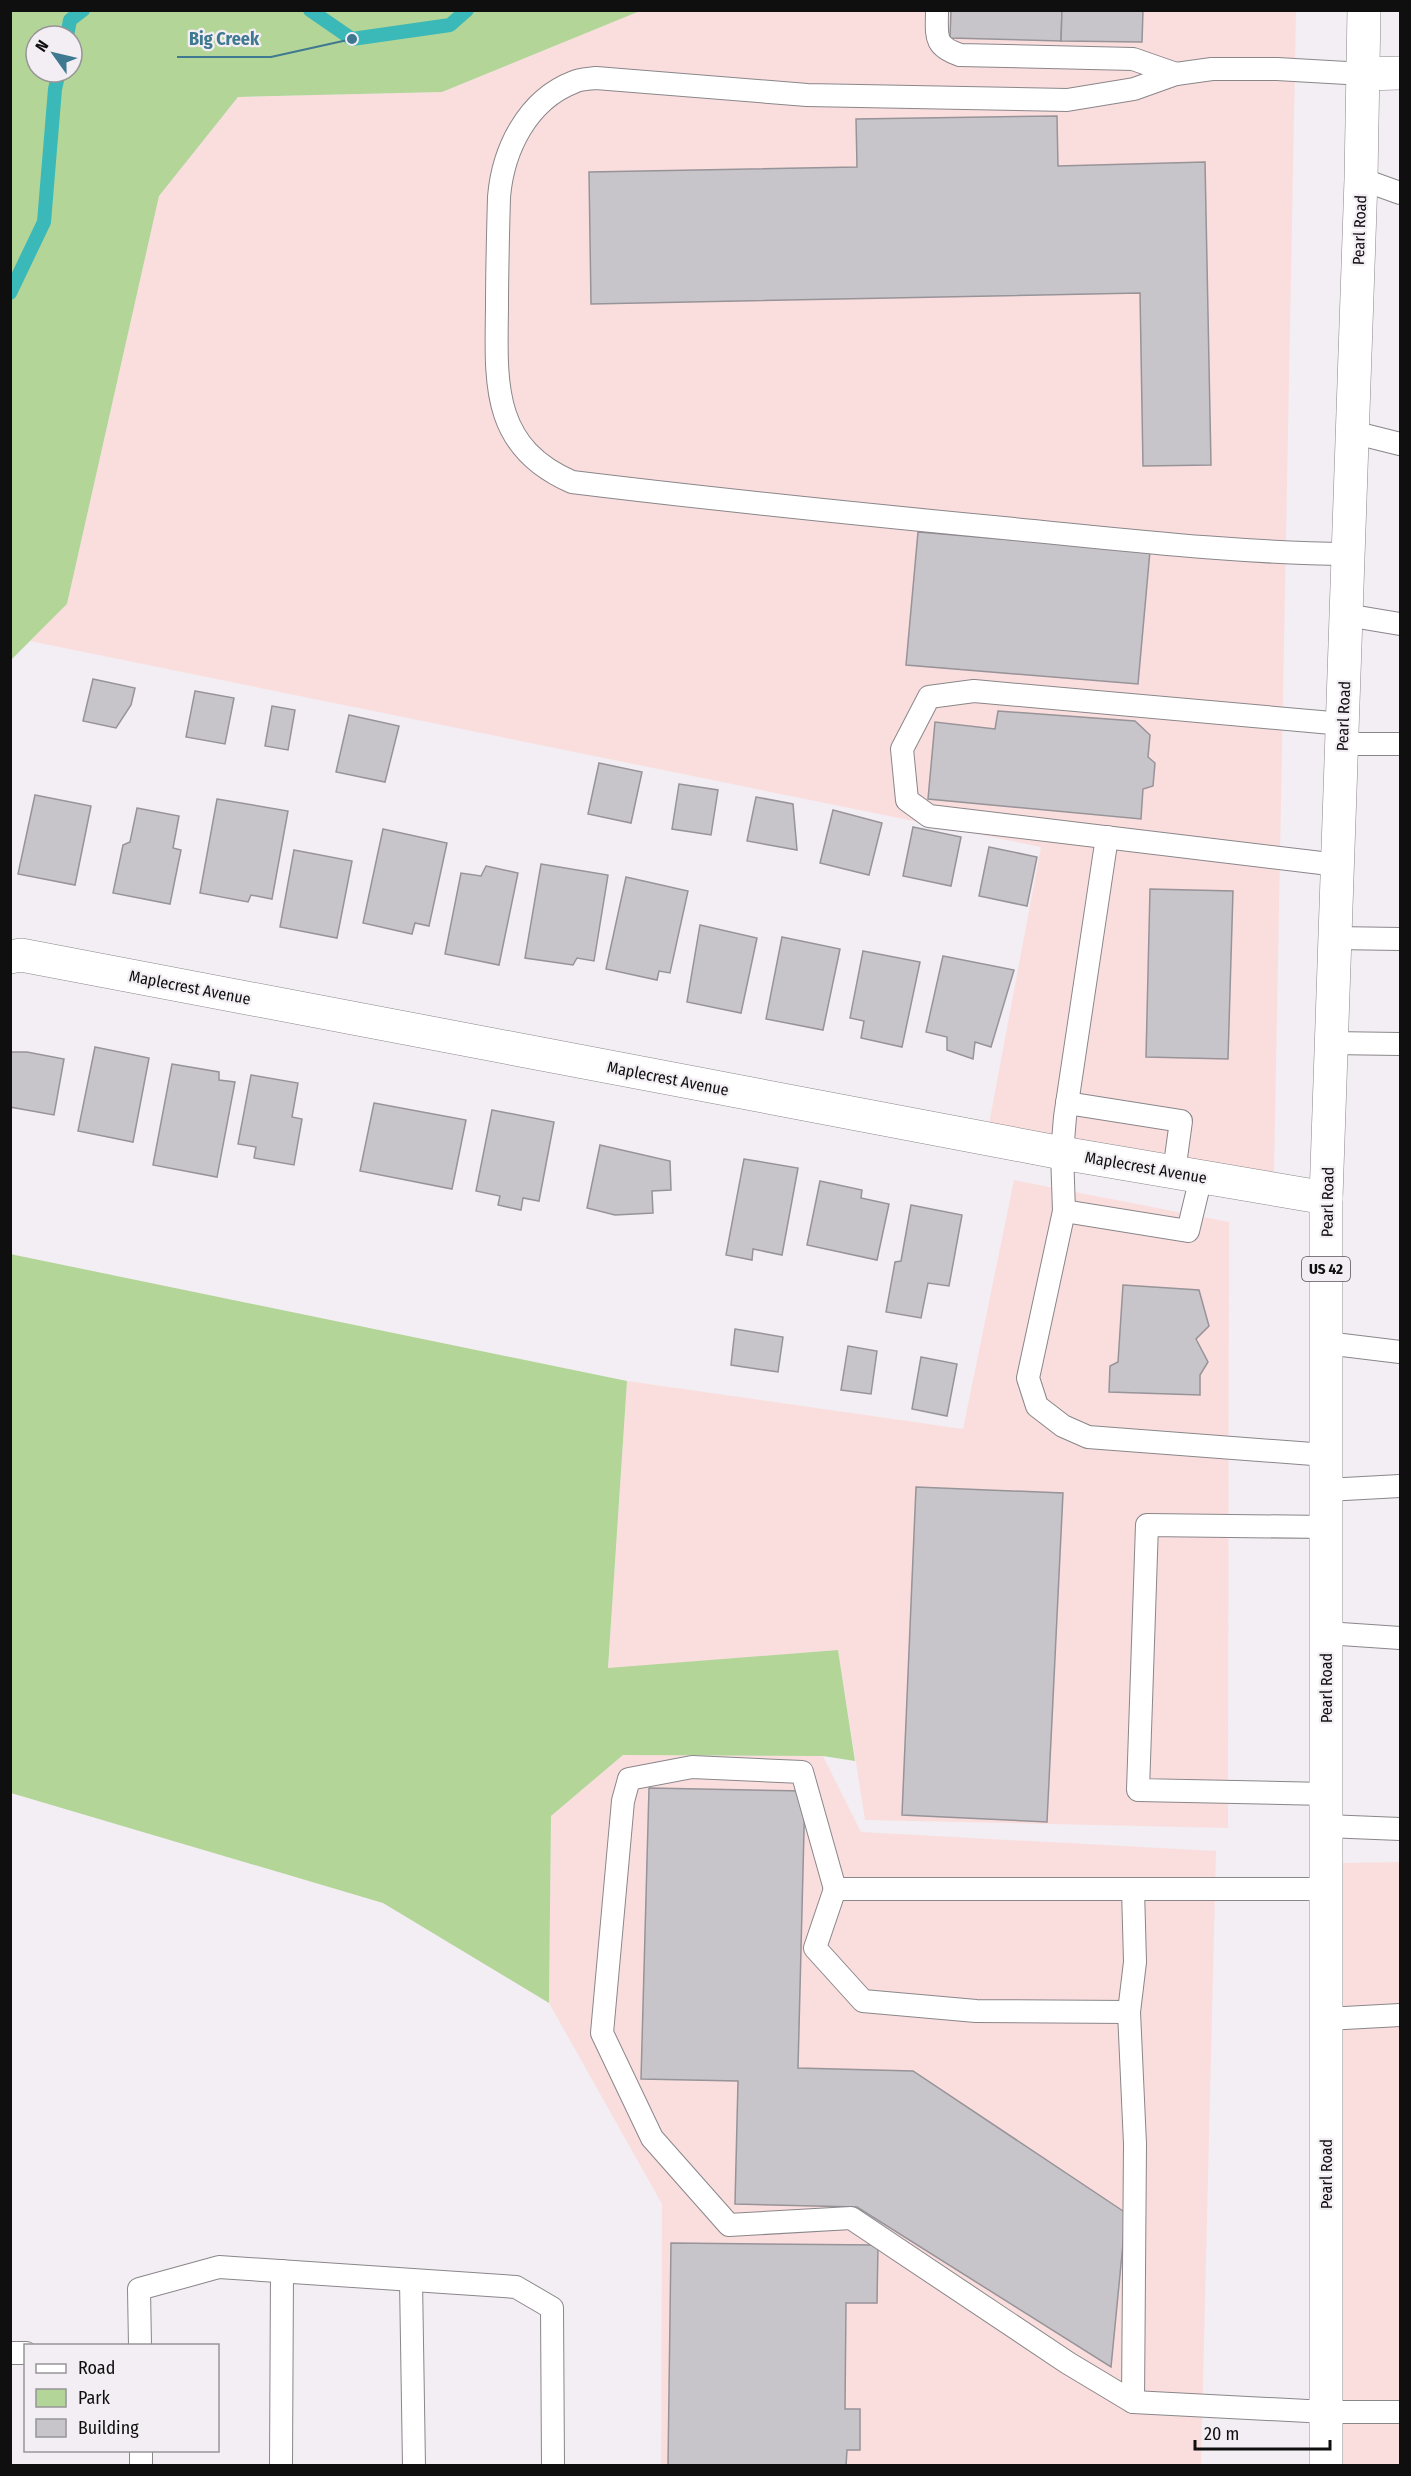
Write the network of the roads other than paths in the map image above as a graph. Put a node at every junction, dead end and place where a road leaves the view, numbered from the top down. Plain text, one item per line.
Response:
1 (938, 10) edge
2 (1364, 10) edge
3 (1401, 73) edge
4 (1176, 74) junction
5 (1364, 74) junction
6 (1361, 179) junction
7 (1401, 193) edge
8 (1352, 432) junction
9 (1401, 444) edge
10 (1348, 554) junction
11 (1346, 615) junction
12 (1401, 624) edge
13 (1342, 734) junction
14 (1401, 744) edge
15 (1107, 837) junction
16 (1338, 865) junction
17 (1335, 938) junction
18 (1401, 939) edge
19 (10, 957) edge
20 (1331, 1043) junction
21 (1401, 1044) edge
22 (1067, 1103) junction
23 (1062, 1153) junction
24 (1188, 1174) junction
25 (1326, 1198) junction
26 (1064, 1210) junction
27 (1326, 1344) junction
28 (1401, 1352) edge
29 (1326, 1455) junction
30 (1401, 1486) edge
31 (1326, 1490) junction
32 (1326, 1527) junction
33 (1326, 1633) junction
34 (1401, 1638) edge
35 (1326, 1794) junction
36 (1326, 1826) junction
37 (1401, 1829) edge
38 (835, 1889) junction
39 (1133, 1889) junction
40 (1326, 1889) junction
41 (1129, 2012) junction
42 (1401, 2015) edge
43 (1326, 2019) junction
44 (282, 2271) junction
45 (411, 2280) junction
46 (140, 2344) edge
47 (1133, 2402) junction
48 (1326, 2412) junction
49 (1401, 2412) edge
50 (281, 2466) edge
51 (414, 2466) edge
52 (553, 2466) edge
53 (1326, 2466) edge

1 - 4 lane
2 - 5 main road, Pearl Road / US 42
3 - 5 main road
4 - 5 lane
4 - 10 lane
5 - 6 main road, Pearl Road / US 42
6 - 7 lane
6 - 8 main road, Pearl Road / US 42
8 - 9 lane
8 - 10 main road, Pearl Road / US 42
10 - 11 main road, Pearl Road / US 42
11 - 12 lane
11 - 13 main road, Pearl Road / US 42
13 - 14 lane
13 - 15 lane
13 - 16 main road, Pearl Road / US 42
15 - 16 lane
15 - 22 lane
16 - 17 main road, Pearl Road / US 42
17 - 18 lane
17 - 20 main road, Pearl Road / US 42
19 - 23 main road, Maplecrest Avenue
20 - 21 lane
20 - 25 main road, Pearl Road / US 42
22 - 23 lane
22 - 24 lane
23 - 24 main road, Maplecrest Avenue
23 - 26 lane
24 - 25 main road, Maplecrest Avenue
24 - 26 lane
25 - 27 main road, Pearl Road / US 42
26 - 29 lane
27 - 28 lane
27 - 29 main road, Pearl Road / US 42
29 - 31 main road, Pearl Road / US 42
30 - 31 lane
31 - 32 main road, Pearl Road / US 42
32 - 33 main road, Pearl Road / US 42
32 - 35 lane
33 - 34 lane
33 - 35 main road, Pearl Road / US 42
35 - 36 main road, Pearl Road / US 42
36 - 37 lane
36 - 40 main road, Pearl Road / US 42
38 - 39 lane
38 - 41 lane
38 - 47 lane
39 - 40 lane
39 - 41 lane
40 - 43 main road, Pearl Road / US 42
41 - 47 lane
42 - 43 lane
43 - 48 main road, Pearl Road / US 42
44 - 45 lane
44 - 46 lane
44 - 50 lane
45 - 51 lane
45 - 52 lane
47 - 48 lane
48 - 49 lane
48 - 53 main road, Pearl Road / US 42

